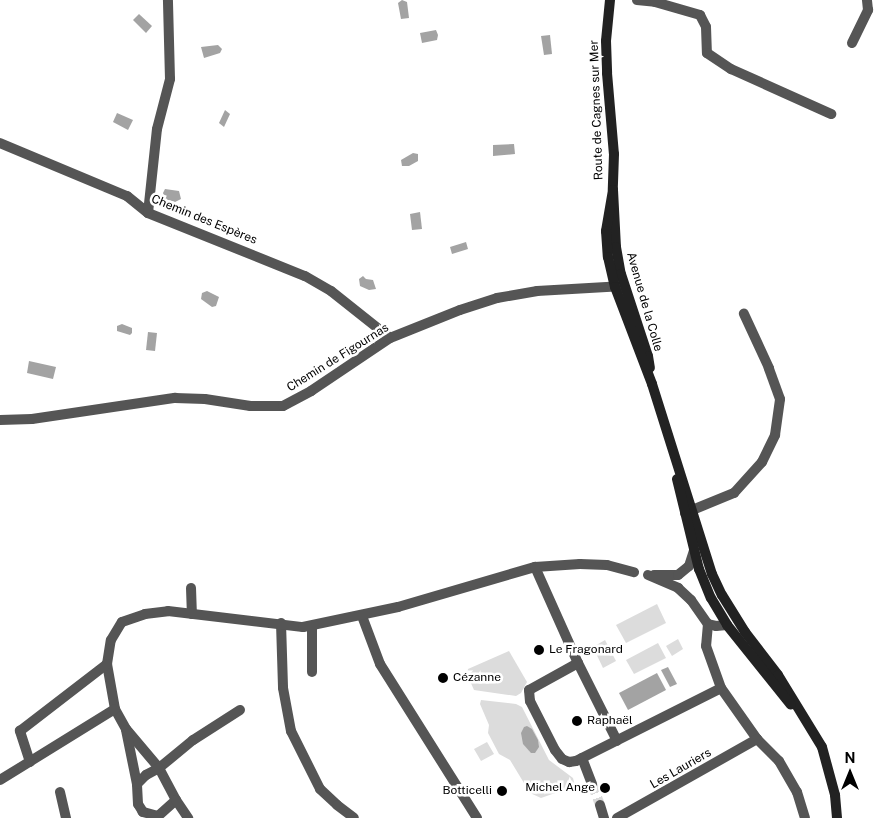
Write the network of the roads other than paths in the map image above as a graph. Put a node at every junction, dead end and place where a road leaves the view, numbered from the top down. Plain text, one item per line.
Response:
1 (168, 0) edge
2 (610, 0) edge
3 (638, 0) edge
4 (867, 0) edge
5 (852, 43) dead end
6 (831, 114) dead end
7 (0, 143) edge
8 (613, 190) joint
9 (148, 213) junction
10 (620, 287) junction
11 (744, 314) dead end
12 (390, 338) junction
13 (0, 420) edge
14 (688, 512) junction
15 (694, 551) junction
16 (535, 567) junction
17 (634, 572) dead end
18 (191, 588) dead end
19 (192, 614) junction
20 (362, 616) junction
21 (281, 623) junction
22 (708, 624) junction
23 (727, 625) junction
24 (312, 626) junction
25 (578, 663) junction
26 (107, 664) junction
27 (312, 672) dead end
28 (721, 688) junction
29 (115, 709) junction
30 (240, 710) dead end
31 (126, 729) junction
32 (812, 731) junction
33 (757, 739) junction
34 (617, 741) junction
35 (582, 758) junction
36 (30, 762) junction
37 (159, 768) junction
38 (0, 780) edge
39 (137, 784) junction
40 (592, 784) tunnel mouth
41 (60, 792) dead end
42 (176, 800) junction
43 (600, 805) tunnel mouth
44 (139, 815) edge
45 (160, 817) edge
46 (66, 818) edge
47 (188, 818) edge
48 (354, 818) edge
49 (477, 818) edge
50 (604, 818) edge
51 (617, 818) edge
52 (805, 818) edge
53 (837, 818) edge

1 - 9 street
2 - 8 main road, Route de Cagnes sur Mer
3 - 6 street
4 - 5 street
7 - 9 street, Chemin des Espères
8 - 10 main road, Avenue de la Colle
9 - 12 street, Chemin des Espères
10 - 12 street, Chemin de Figournas
10 - 14 main road, Avenue de la Colle
11 - 14 street
12 - 13 street, Chemin de Figournas
14 - 15 main road, Avenue de la Colle
14 - 32 main road, Avenue de la Colle
15 - 22 street
15 - 23 main road, Avenue de la Colle
16 - 17 street
16 - 20 street
16 - 25 street
18 - 19 street
19 - 21 street
19 - 26 street
20 - 24 street
20 - 49 street
21 - 24 street
21 - 48 street
22 - 23 street
22 - 28 street
23 - 32 main road, Avenue de la Colle
24 - 27 street
25 - 34 street
25 - 35 street
26 - 29 street
26 - 36 street
28 - 33 street
28 - 34 street
29 - 31 street
29 - 36 street
30 - 37 street
31 - 37 street
31 - 39 street
32 - 53 main road, Avenue de la Colle
33 - 51 street, Les Lauriers
33 - 52 street
34 - 35 street
35 - 40 street
36 - 38 street
37 - 39 street
37 - 42 street
39 - 44 street
41 - 46 street
42 - 45 street
42 - 47 street
43 - 50 street
44 - 45 street

